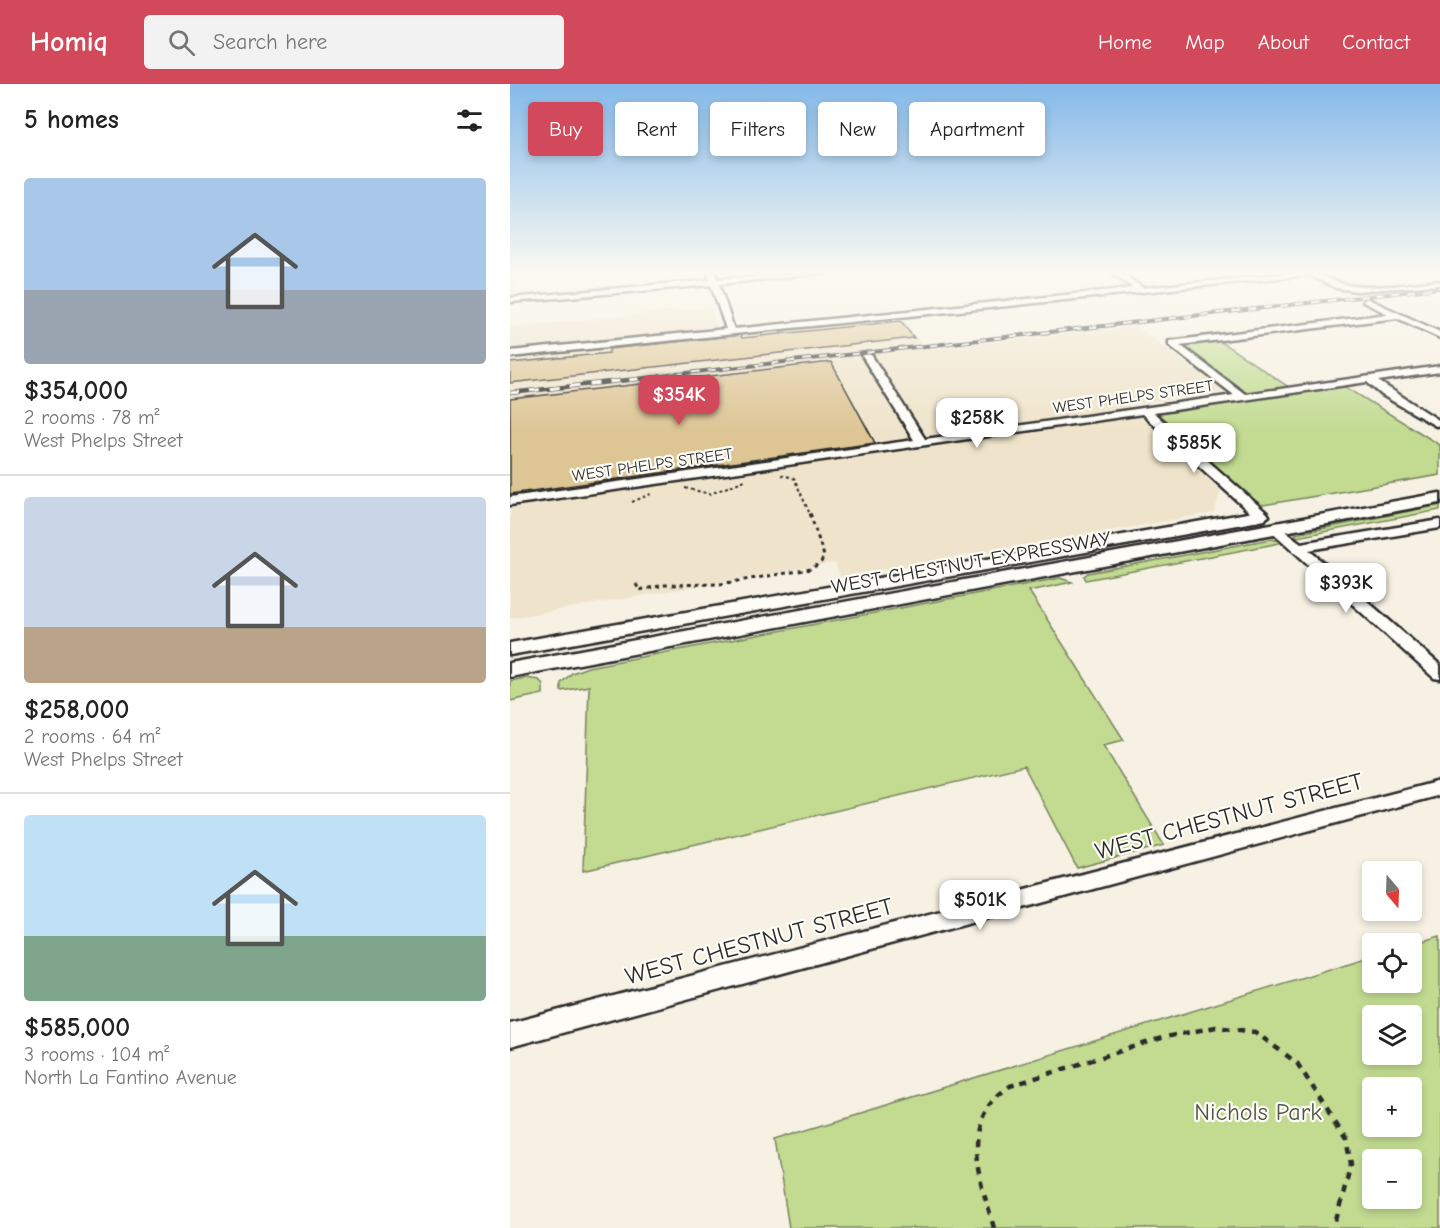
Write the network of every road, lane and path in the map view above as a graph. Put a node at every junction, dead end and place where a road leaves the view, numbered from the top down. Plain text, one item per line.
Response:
1 (728, 325) edge
2 (795, 325) edge
3 (1317, 325) edge
4 (1420, 325) edge
5 (730, 332) junction
6 (1440, 335) edge
7 (510, 354) edge
8 (867, 356) dead end
9 (1440, 369) edge
10 (1363, 380) junction
11 (1243, 397) junction
12 (1145, 411) junction
13 (1436, 423) dead end
14 (921, 442) junction
15 (776, 475) dead end
16 (751, 479) dead end
17 (1440, 484) edge
18 (679, 485) dead end
19 (659, 491) dead end
20 (1440, 498) edge
21 (510, 501) edge
22 (632, 502) dead end
23 (1269, 522) junction
24 (1436, 528) edge
25 (1297, 548) junction
26 (636, 584) dead end
27 (510, 649) edge
28 (510, 670) edge
29 (1440, 674) edge
30 (1440, 788) edge
31 (510, 1035) edge
32 (994, 1228) edge
33 (1334, 1228) edge

1 - 5 street
2 - 5 street
3 - 11 street
4 - 6 street
5 - 7 street
8 - 14 street
9 - 10 street, WEST PHELPS STREET
10 - 11 street, WEST PHELPS STREET
10 - 13 street
11 - 12 street, WEST PHELPS STREET
12 - 14 street, WEST PHELPS STREET
12 - 23 street
14 - 21 street, WEST PHELPS STREET
15 - 26 path
16 - 18 path
17 - 23 main road, WEST CHESTNUT EXPRESSWAY
19 - 22 path
20 - 23 main road, WEST CHESTNUT EXPRESSWAY
23 - 25 street
23 - 27 main road, WEST CHESTNUT EXPRESSWAY
23 - 28 main road, WEST CHESTNUT EXPRESSWAY
24 - 25 street
25 - 29 street
30 - 31 street, WEST CHESTNUT STREET
32 - 33 path

